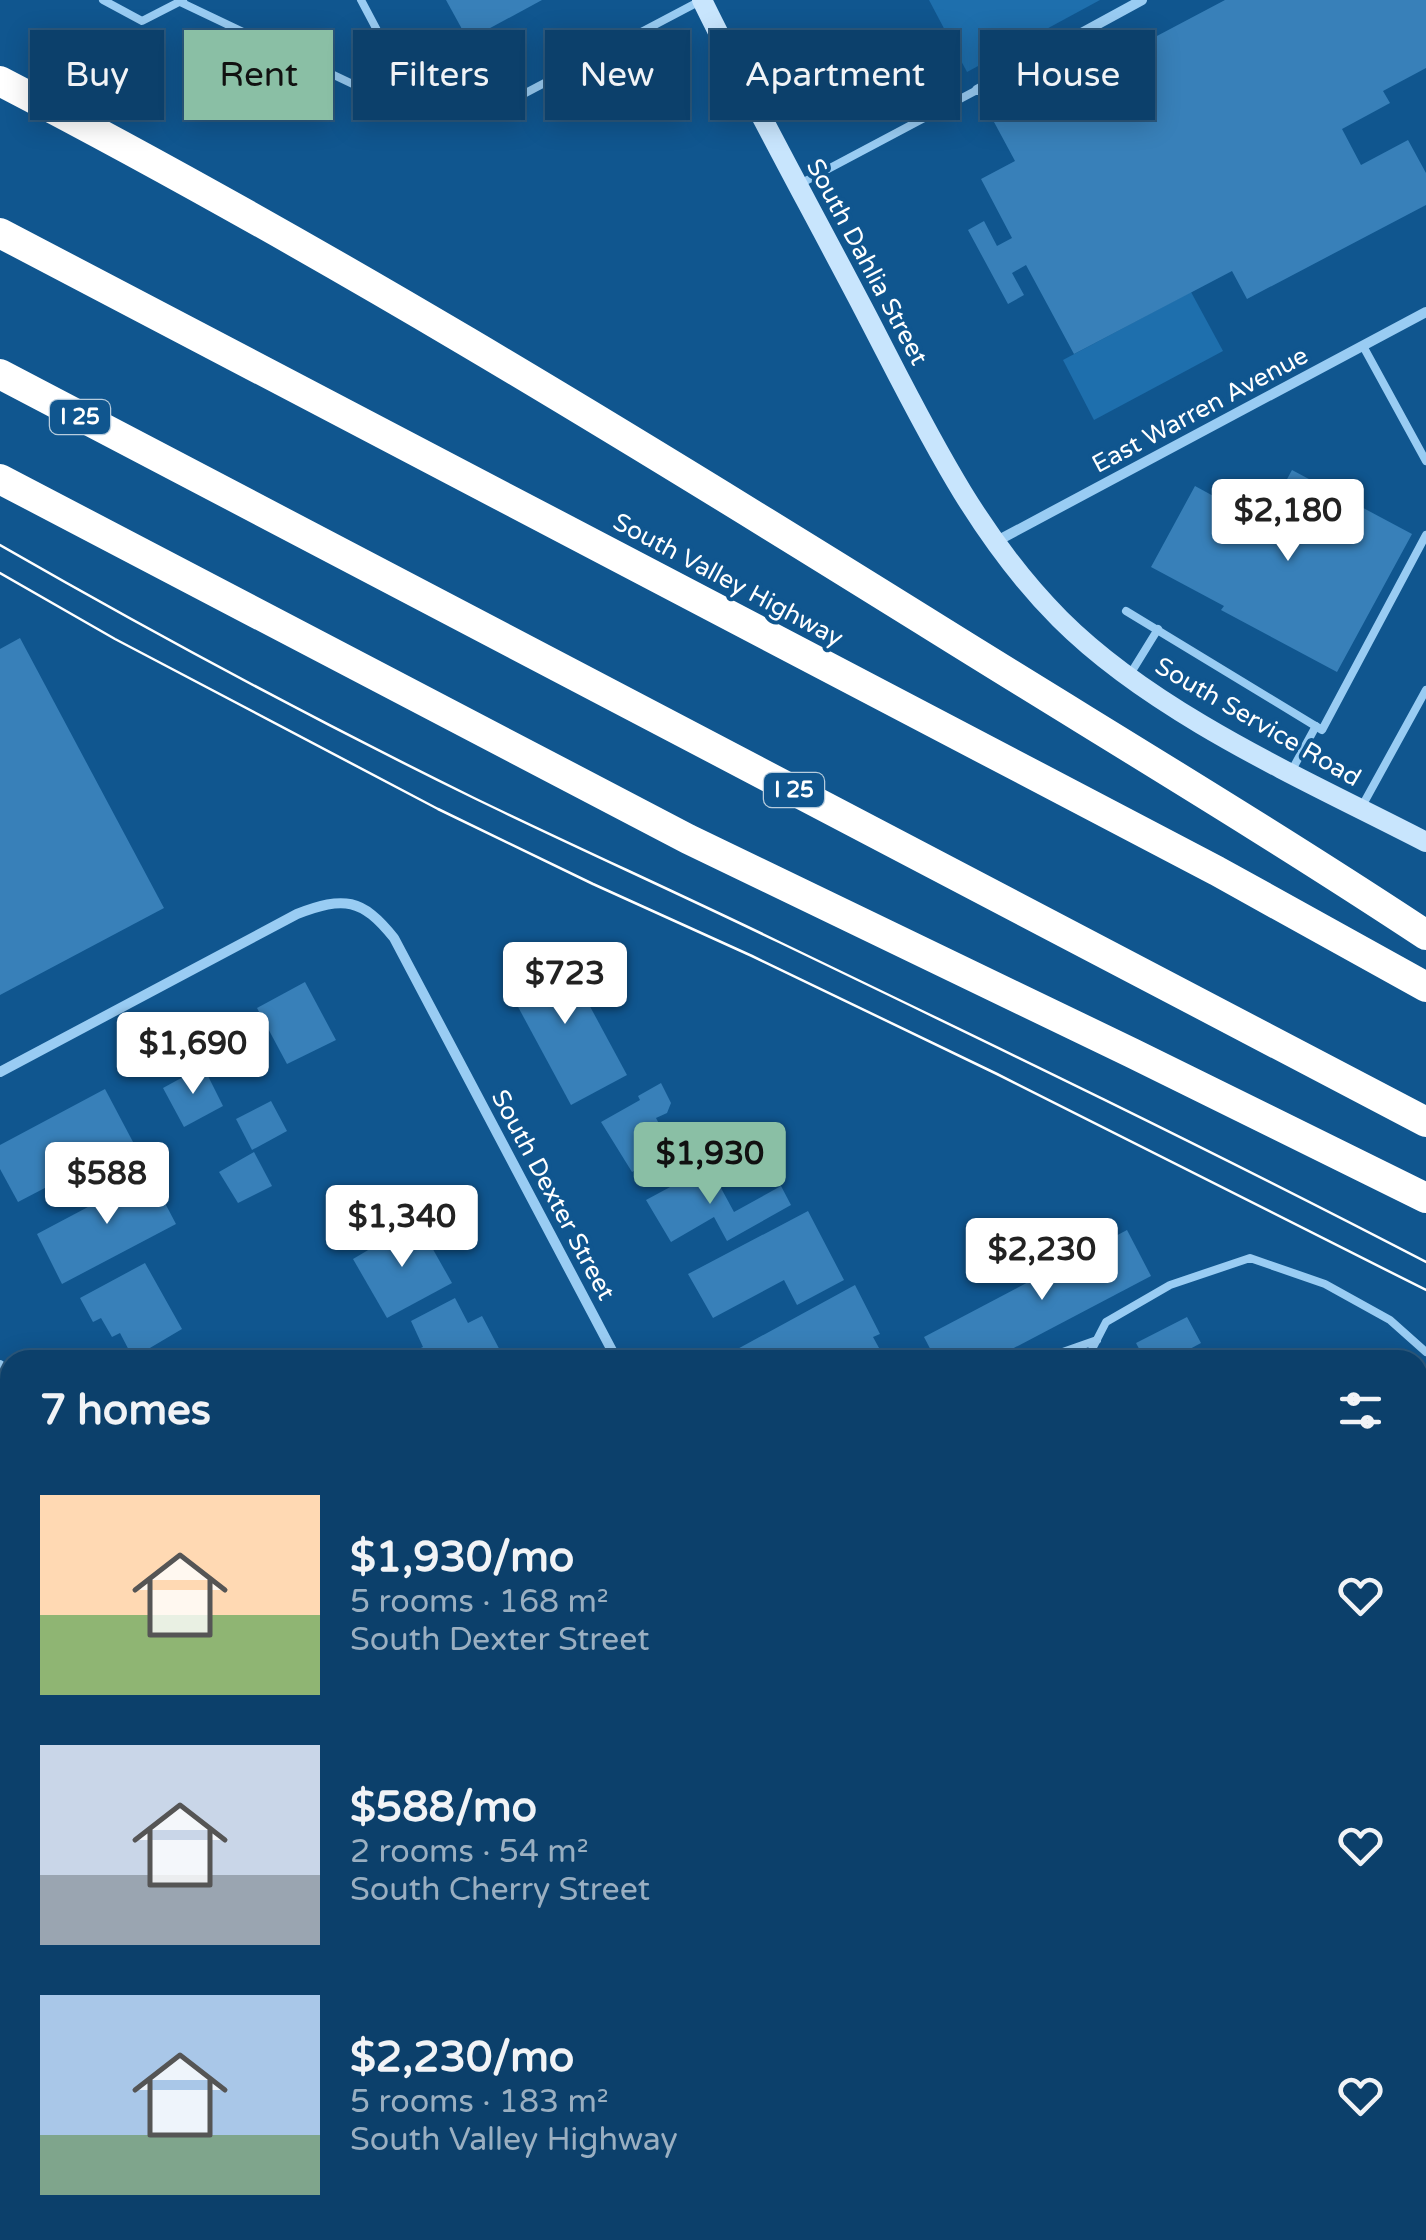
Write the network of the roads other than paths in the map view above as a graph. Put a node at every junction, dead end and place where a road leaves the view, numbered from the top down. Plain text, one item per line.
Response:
1 (104, 0) edge
2 (361, 0) edge
3 (702, 0) edge
4 (1142, 0) edge
5 (182, 1) edge
6 (377, 30) edge
7 (0, 81) edge
8 (353, 84) edge
9 (977, 90) joint
10 (525, 94) edge
11 (798, 185) junction
12 (0, 232) edge
13 (1426, 312) edge
14 (1363, 346) junction
15 (0, 374) edge
16 (1426, 461) edge
17 (0, 480) edge
18 (1426, 535) edge
19 (994, 543) junction
20 (1126, 611) dead end
21 (1158, 629) junction
22 (1128, 676) junction
23 (1426, 690) edge
24 (1316, 726) junction
25 (1291, 772) junction
26 (1361, 808) junction
27 (1426, 842) edge
28 (1426, 935) edge
29 (1426, 987) edge
30 (0, 1072) edge
31 (1426, 1122) edge
32 (1426, 1198) edge
33 (1096, 1340) junction
34 (613, 1350) edge
35 (1068, 1350) edge
36 (1091, 1350) edge
37 (1424, 1350) edge

1 - 5 lane
2 - 6 lane
3 - 10 lane
3 - 11 street, South Dahlia Street
4 - 9 street
5 - 8 lane
7 - 28 highway
9 - 11 lane
11 - 19 street, South Dahlia Street
12 - 29 highway, South Valley Highway
13 - 14 street, East Warren Avenue
14 - 16 lane
14 - 19 street, East Warren Avenue
15 - 31 highway, I 25
17 - 32 highway
18 - 24 lane
19 - 22 street, South Service Road
20 - 21 lane
21 - 22 lane
21 - 24 lane
22 - 25 street, South Service Road
23 - 26 lane
24 - 25 lane
25 - 26 street, South Service Road
26 - 27 street, South Service Road
30 - 34 street, South Dexter Street
33 - 35 lane
33 - 36 lane
33 - 37 lane

